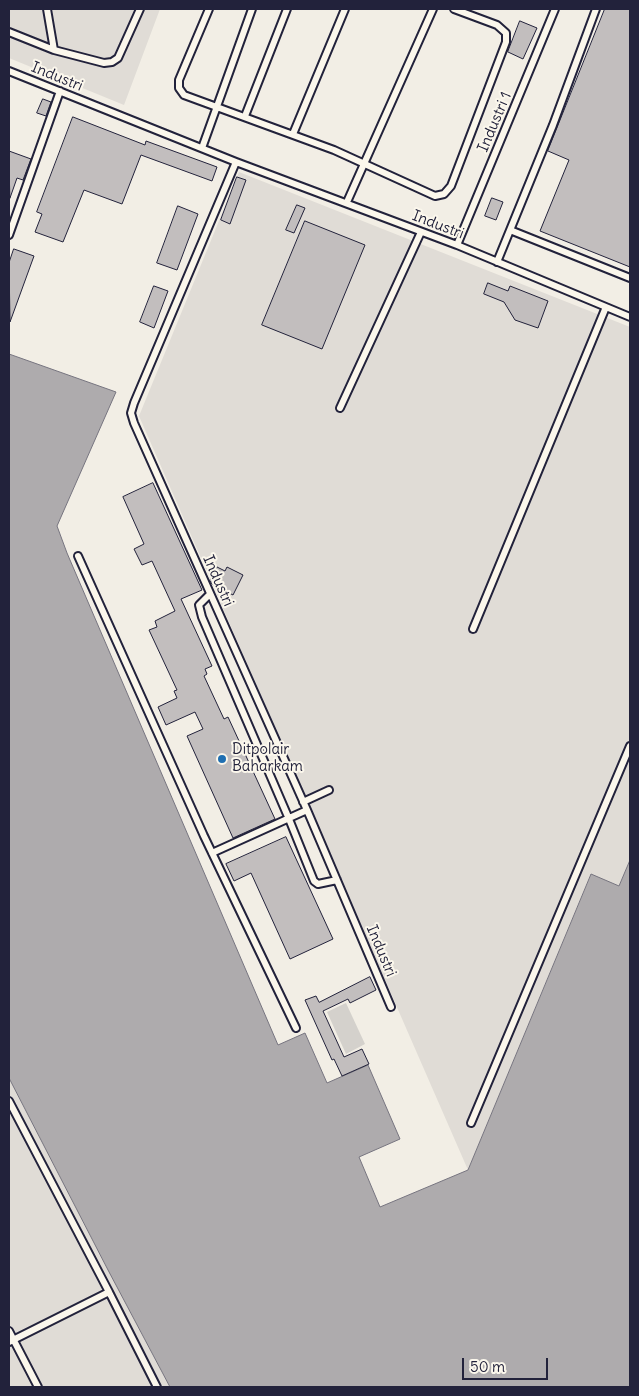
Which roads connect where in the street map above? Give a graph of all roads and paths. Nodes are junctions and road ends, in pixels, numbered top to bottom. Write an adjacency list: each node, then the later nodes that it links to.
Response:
1 (46, 9): 12 (lane)
2 (140, 9): 12 (lane)
3 (209, 9): 15 (lane)
4 (252, 9): 15 (lane)
5 (287, 9): 16 (lane)
6 (345, 9): 17 (lane)
7 (433, 9): 20 (lane)
8 (454, 9): 20 (lane)
9 (555, 9): 25 (lane, Industri 1)
10 (596, 9): 22 (lane)
11 (9, 32): 12 (lane)
12 (54, 50)
13 (9, 71): 14 (lane, Industri)
14 (60, 91): 18 (lane, Industri); 24 (lane)
15 (215, 106): 16 (lane); 18 (lane)
16 (245, 116): 17 (lane)
17 (293, 134): 20 (lane)
18 (202, 148): 19 (lane, Industri)
19 (236, 162): 21 (lane, Industri); 32 (lane, Industri)
20 (365, 164): 21 (lane)
21 (347, 202): 23 (lane, Industri)
22 (510, 230): 26 (lane); 27 (lane)
23 (420, 232): 25 (lane, Industri); 30 (lane)
24 (9, 235)
25 (457, 245): 26 (lane, Industri)
26 (497, 262): 28 (lane, Industri)
27 (630, 278)
28 (606, 307): 29 (lane, Industri); 33 (lane)
29 (630, 317)
30 (340, 408)
31 (78, 556): 39 (lane)
32 (210, 594): 36 (lane, Industri); 38 (lane)
33 (473, 628)
34 (630, 746): 44 (lane)
35 (329, 790): 36 (lane)
36 (303, 802): 37 (lane, Industri)
37 (307, 810): 38 (lane); 40 (lane, Industri)
38 (289, 818): 39 (lane); 40 (lane)
39 (212, 853): 42 (lane)
40 (337, 880): 41 (lane, Industri)
41 (392, 1007)
42 (296, 1028)
43 (9, 1101): 45 (lane)
44 (471, 1123)
45 (109, 1292): 47 (lane); 49 (lane)
46 (9, 1330): 47 (lane)
47 (11, 1341): 48 (lane)
48 (38, 1387)
49 (157, 1387)

